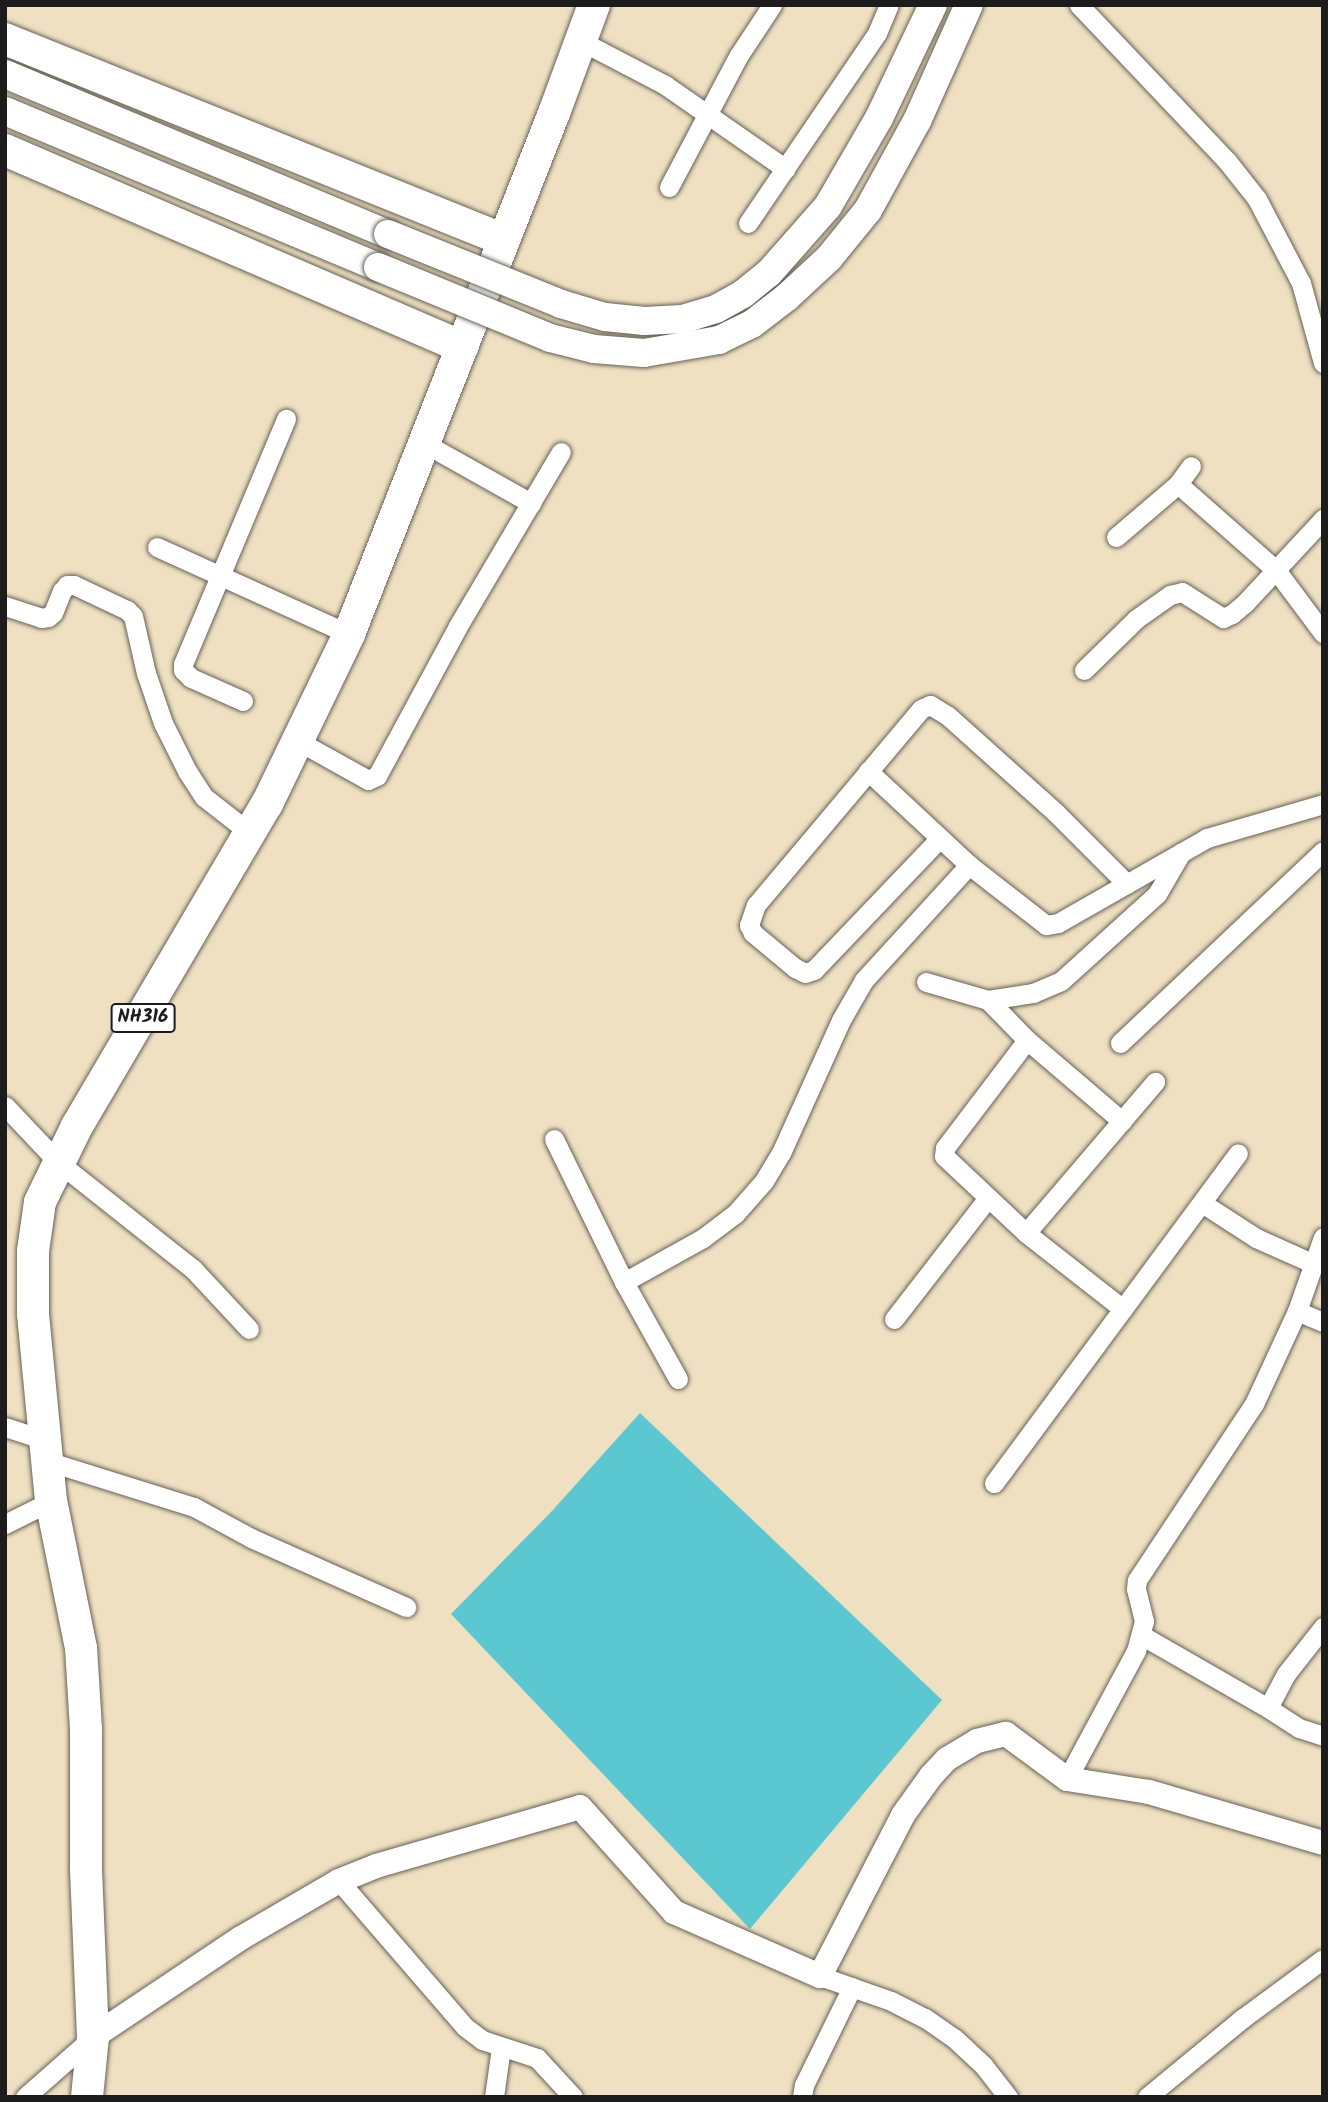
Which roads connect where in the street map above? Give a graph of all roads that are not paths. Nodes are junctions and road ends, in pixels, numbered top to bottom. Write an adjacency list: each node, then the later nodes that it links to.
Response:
1 (594, 5): 8 (highway, NH316)
2 (772, 5): 11 (street)
3 (888, 5): 13 (street)
4 (933, 5): 9 (main road, bridge)
5 (969, 5): 10 (main road, bridge)
6 (1079, 5): 18 (street)
7 (5, 39): 16 (highway)
8 (581, 41): 11 (street); 16 (highway, NH316)
9 (5, 74)
10 (5, 111)
11 (708, 113): 13 (street); 14 (street)
12 (5, 150): 17 (highway)
13 (786, 169): 15 (street)
14 (669, 187)
15 (748, 223)
16 (504, 240): 17 (highway, NH316)
17 (462, 347): 20 (highway, NH316)
18 (1323, 363)
19 (286, 419): 29 (street)
20 (424, 443): 24 (street); 32 (highway, NH316)
21 (561, 452): 24 (street)
22 (1191, 466): 23 (street)
23 (1178, 485): 26 (street); 28 (street)
24 (531, 503): 35 (street)
25 (1323, 519): 28 (street)
26 (1116, 537)
27 (158, 547): 29 (street)
28 (1276, 570): 31 (street); 33 (street)
29 (219, 573): 32 (street); 34 (street)
30 (5, 606): 38 (street)
31 (1323, 633)
32 (349, 634): 35 (highway, NH316)
33 (1084, 670)
34 (243, 701)
35 (298, 740): 38 (highway, NH316)
36 (868, 771): 39 (street); 39 (street); 43 (street)
37 (1323, 804): 41 (street)
38 (250, 833): 53 (highway, NH316)
39 (940, 838): 42 (street)
40 (1323, 851): 47 (street)
41 (1181, 853): 43 (street); 45 (street)
42 (969, 865): 43 (street); 59 (street)
43 (1127, 884)
44 (926, 982): 45 (street)
45 (988, 1000): 46 (street)
46 (1027, 1040): 50 (street); 54 (street)
47 (1120, 1043)
48 (1155, 1082): 50 (street)
49 (5, 1106): 53 (street)
50 (1122, 1121): 56 (street)
51 (554, 1139): 59 (street)
52 (1238, 1153): 55 (street)
53 (58, 1162): 64 (street); 67 (highway, NH316)
54 (988, 1198): 56 (street); 62 (street)
55 (1202, 1203): 58 (street); 60 (street)
56 (1026, 1233): 60 (street)
57 (1323, 1237): 58 (street)
58 (1312, 1263): 61 (street)
59 (624, 1282): 65 (street)
60 (1123, 1309): 68 (street)
61 (1297, 1311): 63 (street); 73 (street)
62 (894, 1319)
63 (1323, 1322)
64 (249, 1329)
65 (678, 1379)
66 (5, 1427): 67 (street)
67 (46, 1450): 69 (highway, NH316); 71 (street)
68 (994, 1483)
69 (51, 1501): 70 (street); 82 (highway, NH316)
70 (5, 1524)
71 (406, 1607)
72 (1323, 1627): 74 (street)
73 (1142, 1635): 74 (street); 76 (street)
74 (1268, 1708): 75 (street)
75 (1323, 1736)
76 (1067, 1779): 77 (street); 80 (street)
77 (1323, 1843)
78 (339, 1881): 80 (street); 82 (street); 83 (street)
79 (1323, 1959): 90 (street)
80 (820, 1976): 81 (street)
81 (852, 1987): 88 (street); 89 (street)
82 (93, 2037): 84 (street); 85 (highway, NH316)
83 (501, 2047): 86 (street); 87 (street)
84 (25, 2097)
85 (87, 2097)
86 (494, 2097)
87 (573, 2097)
88 (802, 2097)
89 (1008, 2097)
90 (1147, 2097)

